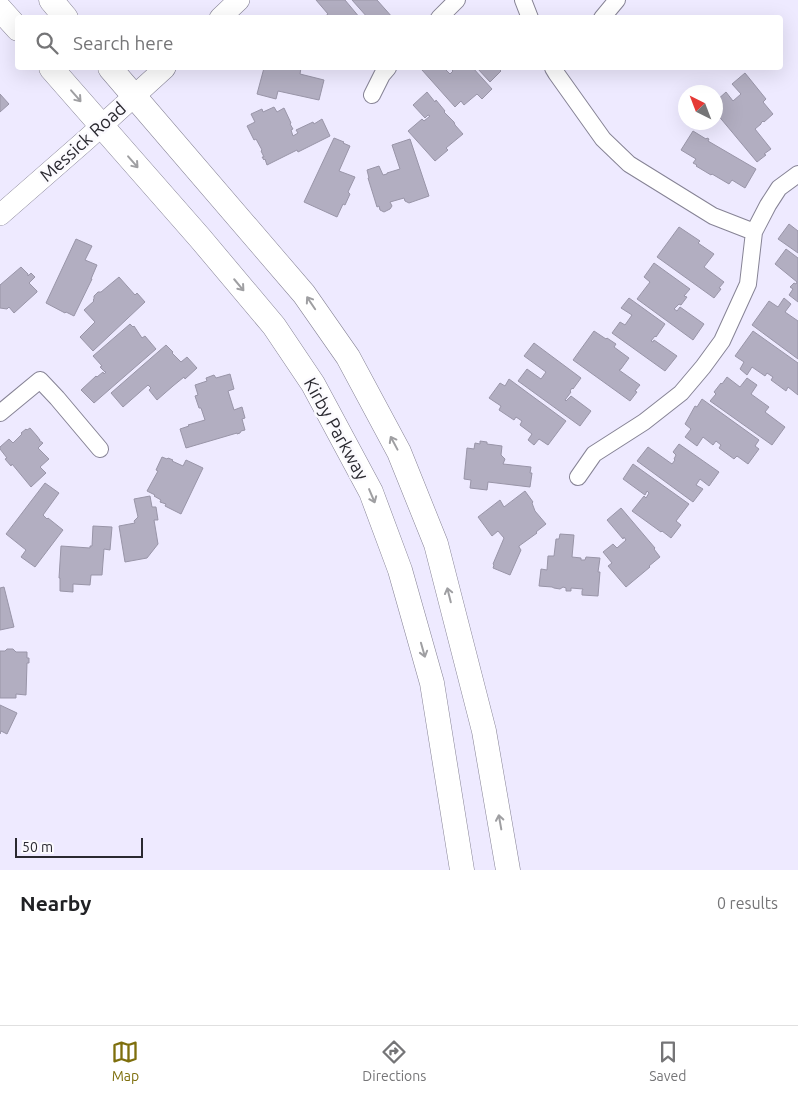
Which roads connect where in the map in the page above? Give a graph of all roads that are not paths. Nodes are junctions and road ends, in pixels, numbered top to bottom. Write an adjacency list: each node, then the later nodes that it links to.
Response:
1 (51, 0): 7 (main road)
2 (239, 0): 8 (street)
3 (457, 0): 9 (street)
4 (523, 0): 10 (street)
5 (616, 0): 11 (street)
6 (0, 9): 12 (main road)
7 (64, 15)
8 (223, 15)
9 (442, 15)
10 (529, 15)
11 (604, 15)
12 (15, 26)
13 (53, 70): 20 (main road, Kirby Parkway, one-way to 20)
14 (112, 70): 19 (main road)
15 (163, 70): 19 (street, Messick Road)
16 (386, 70): 18 (street)
17 (557, 70): 23 (street)
18 (372, 95)
19 (135, 96): 20 (street, Messick Road); 28 (main road, one-way to 19)
20 (101, 125): 22 (street, Messick Road); 27 (main road, Kirby Parkway, one-way to 27)
21 (798, 174): 23 (street)
22 (0, 215)
23 (754, 232): 26 (street)
24 (0, 413): 25 (street)
25 (100, 449)
26 (578, 477)
27 (462, 870)
28 (508, 870)

